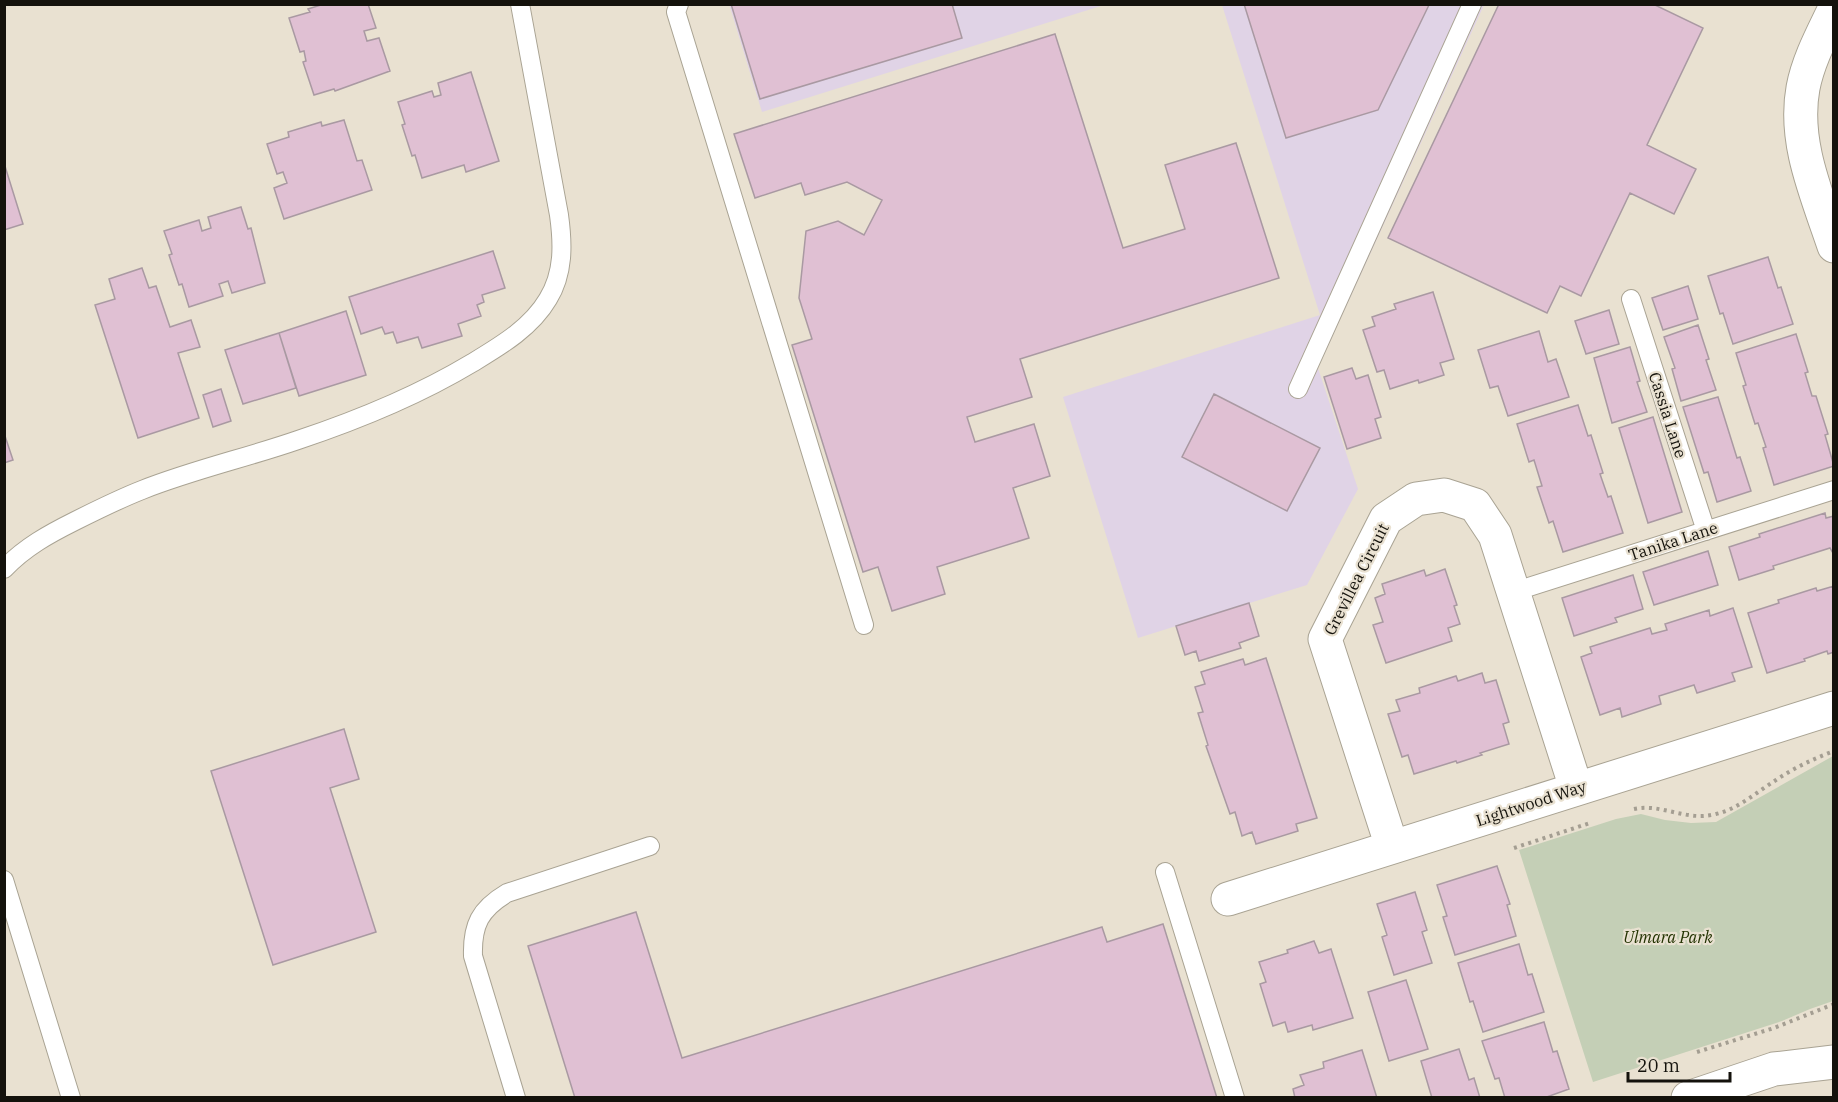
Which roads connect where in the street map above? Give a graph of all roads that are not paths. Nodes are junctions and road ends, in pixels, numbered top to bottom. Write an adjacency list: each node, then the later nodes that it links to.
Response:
1 (520, 4): 10 (lane)
2 (679, 4): 12 (lane)
3 (1472, 4): 7 (lane)
4 (1833, 10): 5 (street)
5 (1830, 226)
6 (1631, 299): 9 (lane, Cassia Lane)
7 (1298, 389)
8 (1833, 490): 9 (lane, Tanika Lane)
9 (1706, 531): 11 (lane, Tanika Lane)
10 (4, 569)
11 (1513, 592): 14 (street, Grevillea Circuit); 16 (street, Grevillea Circuit)
12 (864, 625)
13 (1833, 708): 14 (street, Lightwood Way)
14 (1576, 789): 16 (street, Lightwood Way)
15 (650, 846): 22 (lane)
16 (1392, 847): 19 (street, Lightwood Way)
17 (1165, 872): 23 (lane)
18 (4, 880): 21 (lane)
19 (1228, 899)
20 (1833, 1062): 24 (street)
21 (71, 1098)
22 (516, 1098)
23 (1235, 1098)
24 (1688, 1098)

